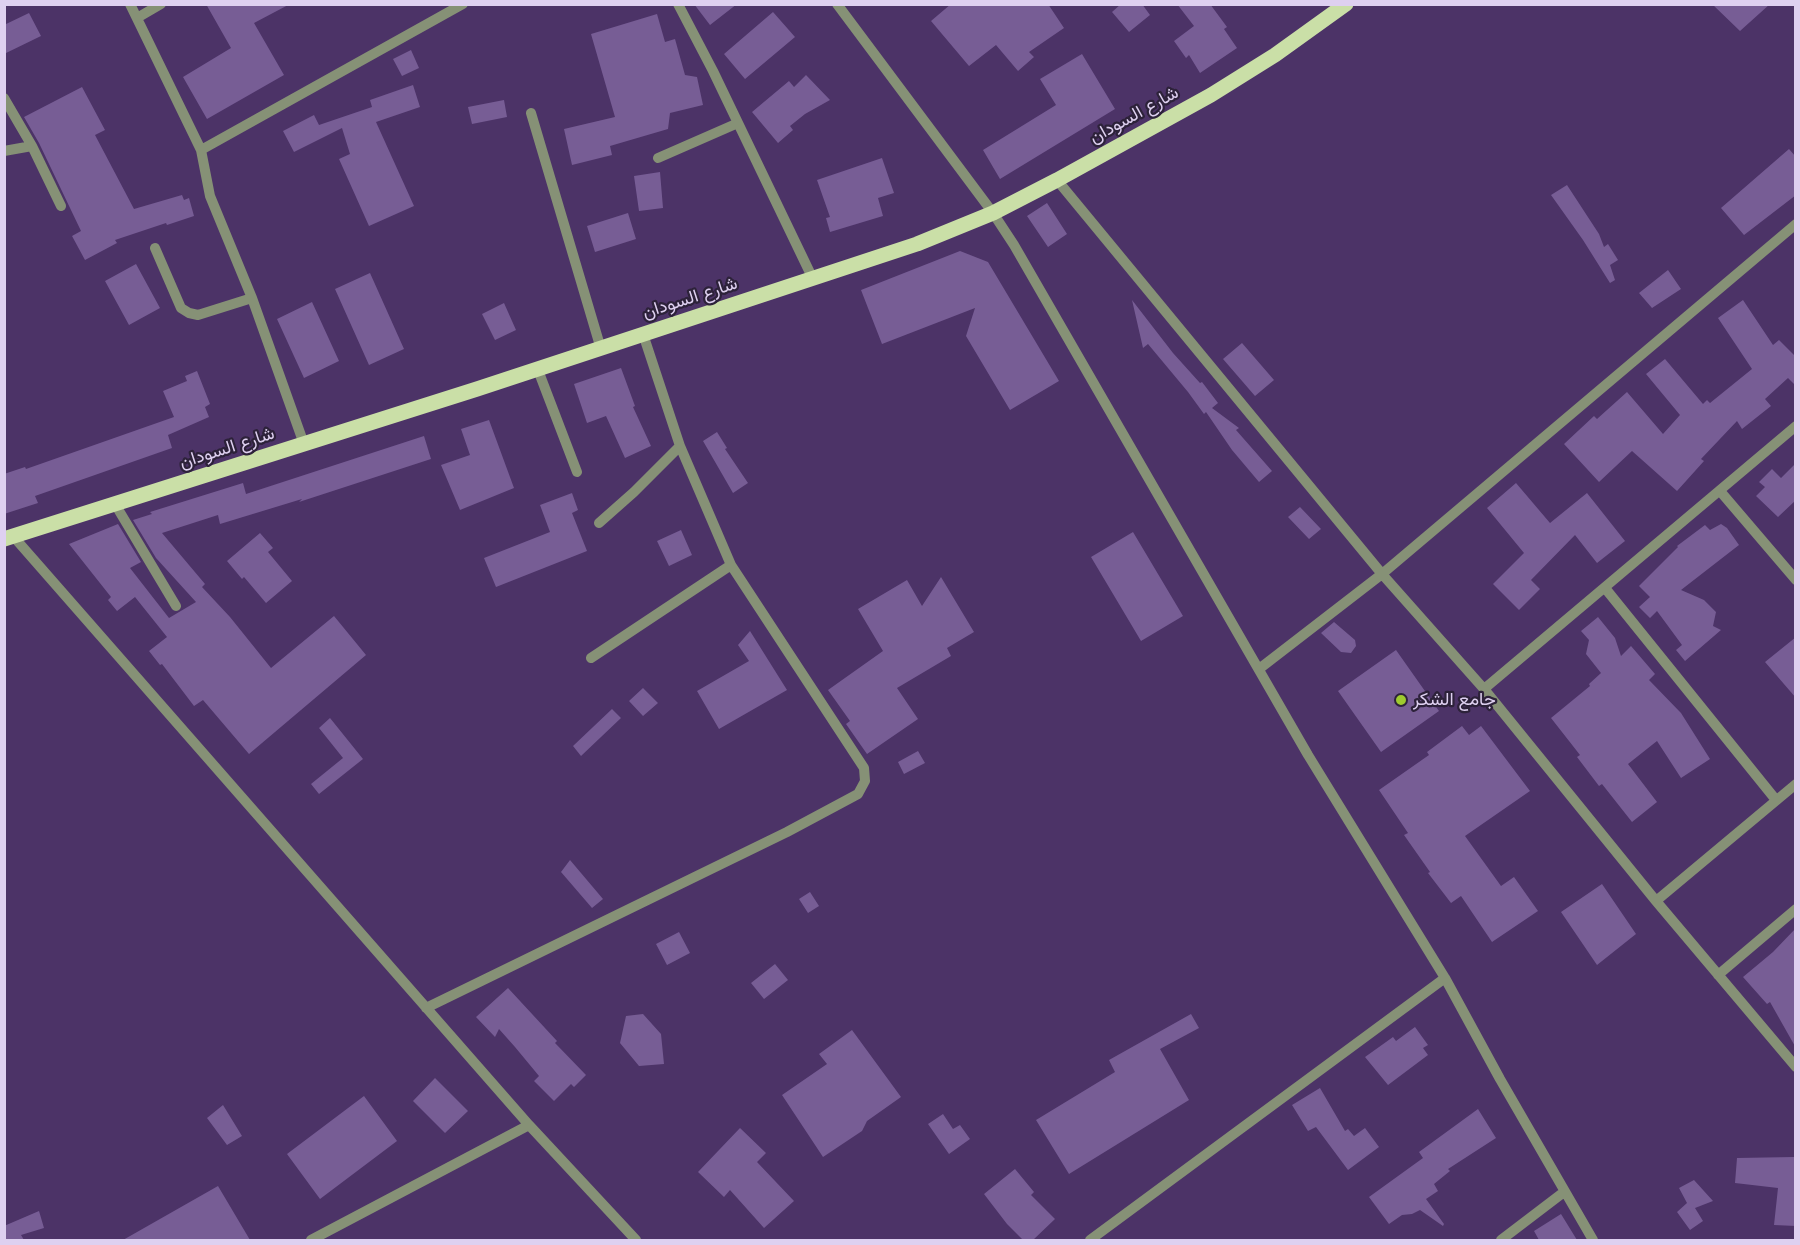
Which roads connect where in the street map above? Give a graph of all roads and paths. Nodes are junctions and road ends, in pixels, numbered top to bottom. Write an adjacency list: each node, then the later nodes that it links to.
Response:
1 (130, 4): 7 (street)
2 (161, 4): 7 (street)
3 (463, 4): 12 (street)
4 (678, 4): 10 (street)
5 (837, 4): 17 (street)
6 (1346, 4): 15 (main road, شارع السودان)
7 (137, 18): 12 (street)
8 (4, 98): 11 (street)
9 (531, 113): 23 (street)
10 (738, 123): 14 (street); 20 (street)
11 (32, 146): 13 (street); 16 (street)
12 (201, 150): 21 (street)
13 (4, 151)
14 (658, 158)
15 (1057, 180): 17 (main road, شارع السودان); 34 (street)
16 (61, 206)
17 (993, 213): 20 (main road, شارع السودان); 39 (street)
18 (1796, 224): 34 (street)
19 (155, 248): 21 (street)
20 (813, 279): 22 (main road, شارع السودان)
21 (252, 298): 26 (street)
22 (642, 334): 23 (main road, شارع السودان); 27 (street)
23 (601, 349): 24 (main road, شارع السودان)
24 (538, 370): 26 (main road, شارع السودان); 28 (street)
25 (1796, 426): 29 (street)
26 (304, 444): 30 (main road, شارع السودان)
27 (680, 446): 31 (street); 33 (street)
28 (577, 472)
29 (1720, 491): 35 (street); 36 (street)
30 (115, 504): 32 (main road, شارع السودان); 37 (street)
31 (599, 523)
32 (9, 537): 47 (street)
33 (731, 565): 38 (street); 47 (street)
34 (1382, 574): 39 (street); 40 (street)
35 (1796, 580)
36 (1605, 588): 40 (street); 42 (street)
37 (176, 606)
38 (591, 658)
39 (1259, 669): 46 (street)
40 (1484, 689): 43 (street)
41 (1796, 784): 42 (street)
42 (1776, 800): 43 (street)
43 (1656, 901): 45 (street)
44 (1796, 909): 45 (street)
45 (1718, 975): 48 (street)
46 (1445, 978): 50 (street); 53 (street)
47 (426, 1008): 49 (street)
48 (1796, 1067)
49 (529, 1125): 51 (street); 52 (street)
50 (1564, 1192): 54 (street); 55 (street)
51 (311, 1240)
52 (636, 1240)
53 (1090, 1240)
54 (1501, 1240)
55 (1593, 1240)

